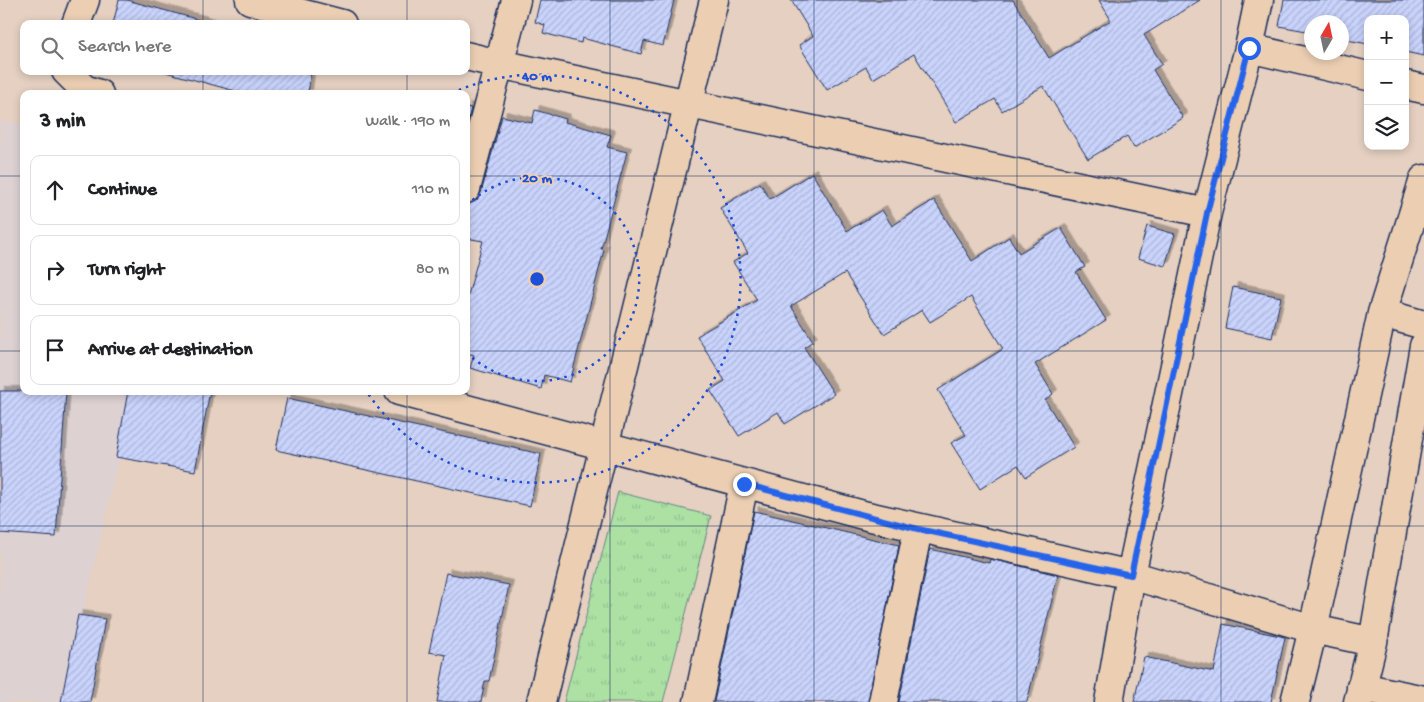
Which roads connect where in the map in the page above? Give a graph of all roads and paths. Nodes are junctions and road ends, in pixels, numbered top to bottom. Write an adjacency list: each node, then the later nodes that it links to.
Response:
1 (85, 0): 6 (street)
2 (250, 0): 7 (street)
3 (516, 0): 10 (street)
4 (714, 0): 16 (street)
5 (1259, 0): 8 (street)
6 (78, 20)
7 (327, 20)
8 (1249, 48): 12 (street); 19 (street)
9 (470, 57): 10 (street)
10 (499, 64): 16 (street); 17 (street)
11 (70, 75): 15 (street)
12 (1364, 75)
13 (1409, 86): 14 (street)
14 (1424, 89)
15 (87, 90)
16 (687, 104): 19 (street); 24 (street)
17 (470, 172)
18 (1424, 179): 20 (street)
19 (1207, 213): 27 (street)
20 (1382, 313): 21 (street); 28 (street)
21 (1424, 325)
22 (1424, 346): 29 (street)
23 (419, 395): 24 (street)
24 (603, 447): 25 (street); 32 (street)
25 (744, 484): 26 (street); 33 (street)
26 (918, 529): 27 (street); 34 (street)
27 (1131, 575): 28 (street); 35 (street)
28 (1313, 628): 29 (street); 36 (street)
29 (1373, 642): 30 (street)
30 (1359, 694): 31 (street)
31 (1424, 700)
32 (541, 702)
33 (698, 702)
34 (883, 702)
35 (1109, 702)
36 (1295, 702)

